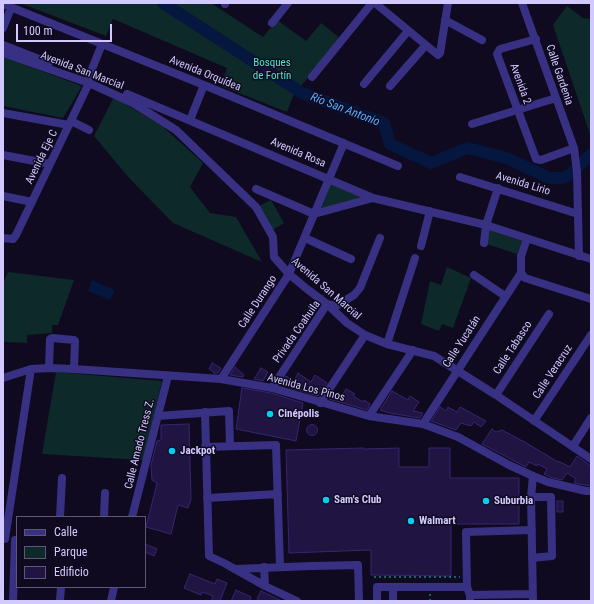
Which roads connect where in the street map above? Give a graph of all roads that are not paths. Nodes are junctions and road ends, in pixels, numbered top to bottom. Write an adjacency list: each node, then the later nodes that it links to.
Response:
1 (288, 3): 8 (street)
2 (372, 3): 17 (street)
3 (375, 3): 10 (street)
4 (448, 3): 7 (street)
5 (522, 3): 11 (street, Calle Gardenia)
6 (7, 6): 9 (street); 13 (street, Avenida Orquídea)
7 (445, 20): 12 (street); 15 (street)
8 (272, 23)
9 (3, 28)
10 (408, 31): 15 (street); 19 (street)
11 (536, 39): 22 (street, Calle Gardenia); 23 (street, Avenida 2)
12 (482, 40)
13 (102, 44): 18 (street, Avenida Eje C); 20 (street, Avenida Orquídea)
14 (3, 46): 18 (street, Avenida Rosa)
15 (425, 46): 21 (street)
16 (3, 53): 18 (street, Avenida San Marcial)
17 (312, 77)
18 (88, 81): 25 (street, Avenida Rosa); 26 (street, Avenida Eje C); 56 (street, Avenida San Marcial)
19 (364, 84)
20 (204, 85): 25 (street); 29 (street, Avenida Orquídea)
21 (390, 86)
22 (556, 98): 23 (street); 30 (street, Calle Gardenia)
23 (518, 110): 27 (street); 30 (street, Avenida 2)
24 (3, 113): 26 (street)
25 (190, 120): 35 (street, Avenida Rosa)
26 (70, 123): 28 (street); 32 (street, Avenida Eje C)
27 (472, 124)
28 (89, 130)
29 (344, 143): 33 (street, Avenida Orquídea); 35 (street, Calle Durango)
30 (574, 151): 43 (street, Calle Gardenia)
31 (3, 155): 32 (street)
32 (50, 164): 40 (street, Avenida Eje C)
33 (398, 166)
34 (460, 177): 36 (street, Avenida Lirio)
35 (328, 178): 39 (street, Avenida Rosa); 42 (street, Calle Durango)
36 (498, 188): 43 (street, Avenida Lirio); 44 (street)
37 (256, 189): 42 (street)
38 (3, 196): 40 (street)
39 (372, 198): 41 (street, Avenida Rosa); 42 (street)
40 (32, 202): 45 (street, Avenida Eje C)
41 (430, 212): 44 (street, Avenida Rosa); 50 (street)
42 (314, 214): 46 (street, Calle Durango)
43 (578, 214): 51 (street)
44 (486, 225): 48 (street, Avenida Rosa); 49 (street)
45 (3, 238)
46 (305, 238): 54 (street); 56 (street, Calle Durango)
47 (380, 238): 60 (street, Privada Coahuila)
48 (527, 239): 51 (street, Avenida Rosa); 55 (street)
49 (484, 243)
50 (421, 246)
51 (579, 256): 53 (street, Avenida Rosa)
52 (415, 258): 64 (street)
53 (591, 259)
54 (351, 260)
55 (521, 273): 58 (street, Calle Yucatán); 59 (street)
56 (289, 274): 60 (street, Avenida San Marcial); 72 (street, Calle Durango)
57 (474, 275): 58 (street)
58 (505, 296): 69 (street, Calle Yucatán)
59 (591, 299)
60 (327, 304): 62 (street, Avenida San Marcial); 73 (street, Privada Coahuila)
61 (549, 314): 74 (street, Calle Tabasco)
62 (365, 335): 64 (street, Avenida San Marcial); 75 (street)
63 (591, 335): 80 (street, Calle Veracruz)
64 (387, 344): 65 (street, Avenida San Marcial)
65 (413, 350): 69 (street, Avenida San Marcial); 78 (street)
66 (49, 368): 67 (street, Avenida Los Pinos); 68 (street, Avenida Los Pinos); 68 (street)
67 (31, 369): 71 (street, Avenida Los Pinos); 97 (street)
68 (74, 369): 70 (street, Avenida Los Pinos)
69 (457, 370): 74 (street, Avenida San Marcial); 81 (street, Calle Yucatán)
70 (168, 376): 72 (street, Avenida Los Pinos); 77 (street, Calle Amado Tress Z.)
71 (3, 378)
72 (221, 380): 73 (street, Avenida Los Pinos)
73 (272, 388): 75 (street, Avenida Los Pinos)
74 (496, 395): 80 (street, Avenida San Marcial)
75 (320, 402): 78 (street, Avenida Los Pinos)
76 (204, 412): 77 (street); 82 (street); 84 (street)
77 (158, 416): 95 (street, Calle Amado Tress Z.)
78 (370, 416): 81 (street, Avenida Los Pinos)
79 (591, 418): 83 (street)
80 (534, 421): 83 (street, Avenida San Marcial)
81 (423, 424): 86 (street, Avenida Los Pinos)
82 (230, 446): 84 (street); 90 (street)
83 (573, 446): 85 (street, Avenida San Marcial)
84 (205, 447): 92 (street)
85 (591, 459)
86 (533, 476): 88 (street, Avenida Los Pinos); 91 (street)
87 (62, 478): 93 (street)
88 (591, 491)
89 (105, 493): 94 (street)
90 (278, 494): 92 (street); 101 (street)
91 (531, 497): 96 (street); 99 (street)
92 (207, 498): 102 (street)
93 (60, 516)
94 (104, 516)
95 (132, 516)
96 (532, 530): 99 (street); 107 (street)
97 (4, 539): 98 (street)
98 (16, 540): 111 (street)
99 (532, 558): 108 (street)
100 (264, 567): 101 (street); 102 (street); 103 (street)
101 (280, 567): 114 (street)
102 (234, 569): 103 (street)
103 (265, 586): 113 (street)
104 (393, 587): 107 (street); 110 (street); 115 (street)
105 (61, 588): 109 (street)
106 (114, 588): 112 (street)
107 (469, 595): 108 (street)
108 (532, 597)
109 (60, 600)
110 (376, 600)
111 (13, 601)
112 (112, 601)
113 (297, 601)
114 (359, 601)
115 (393, 601)

